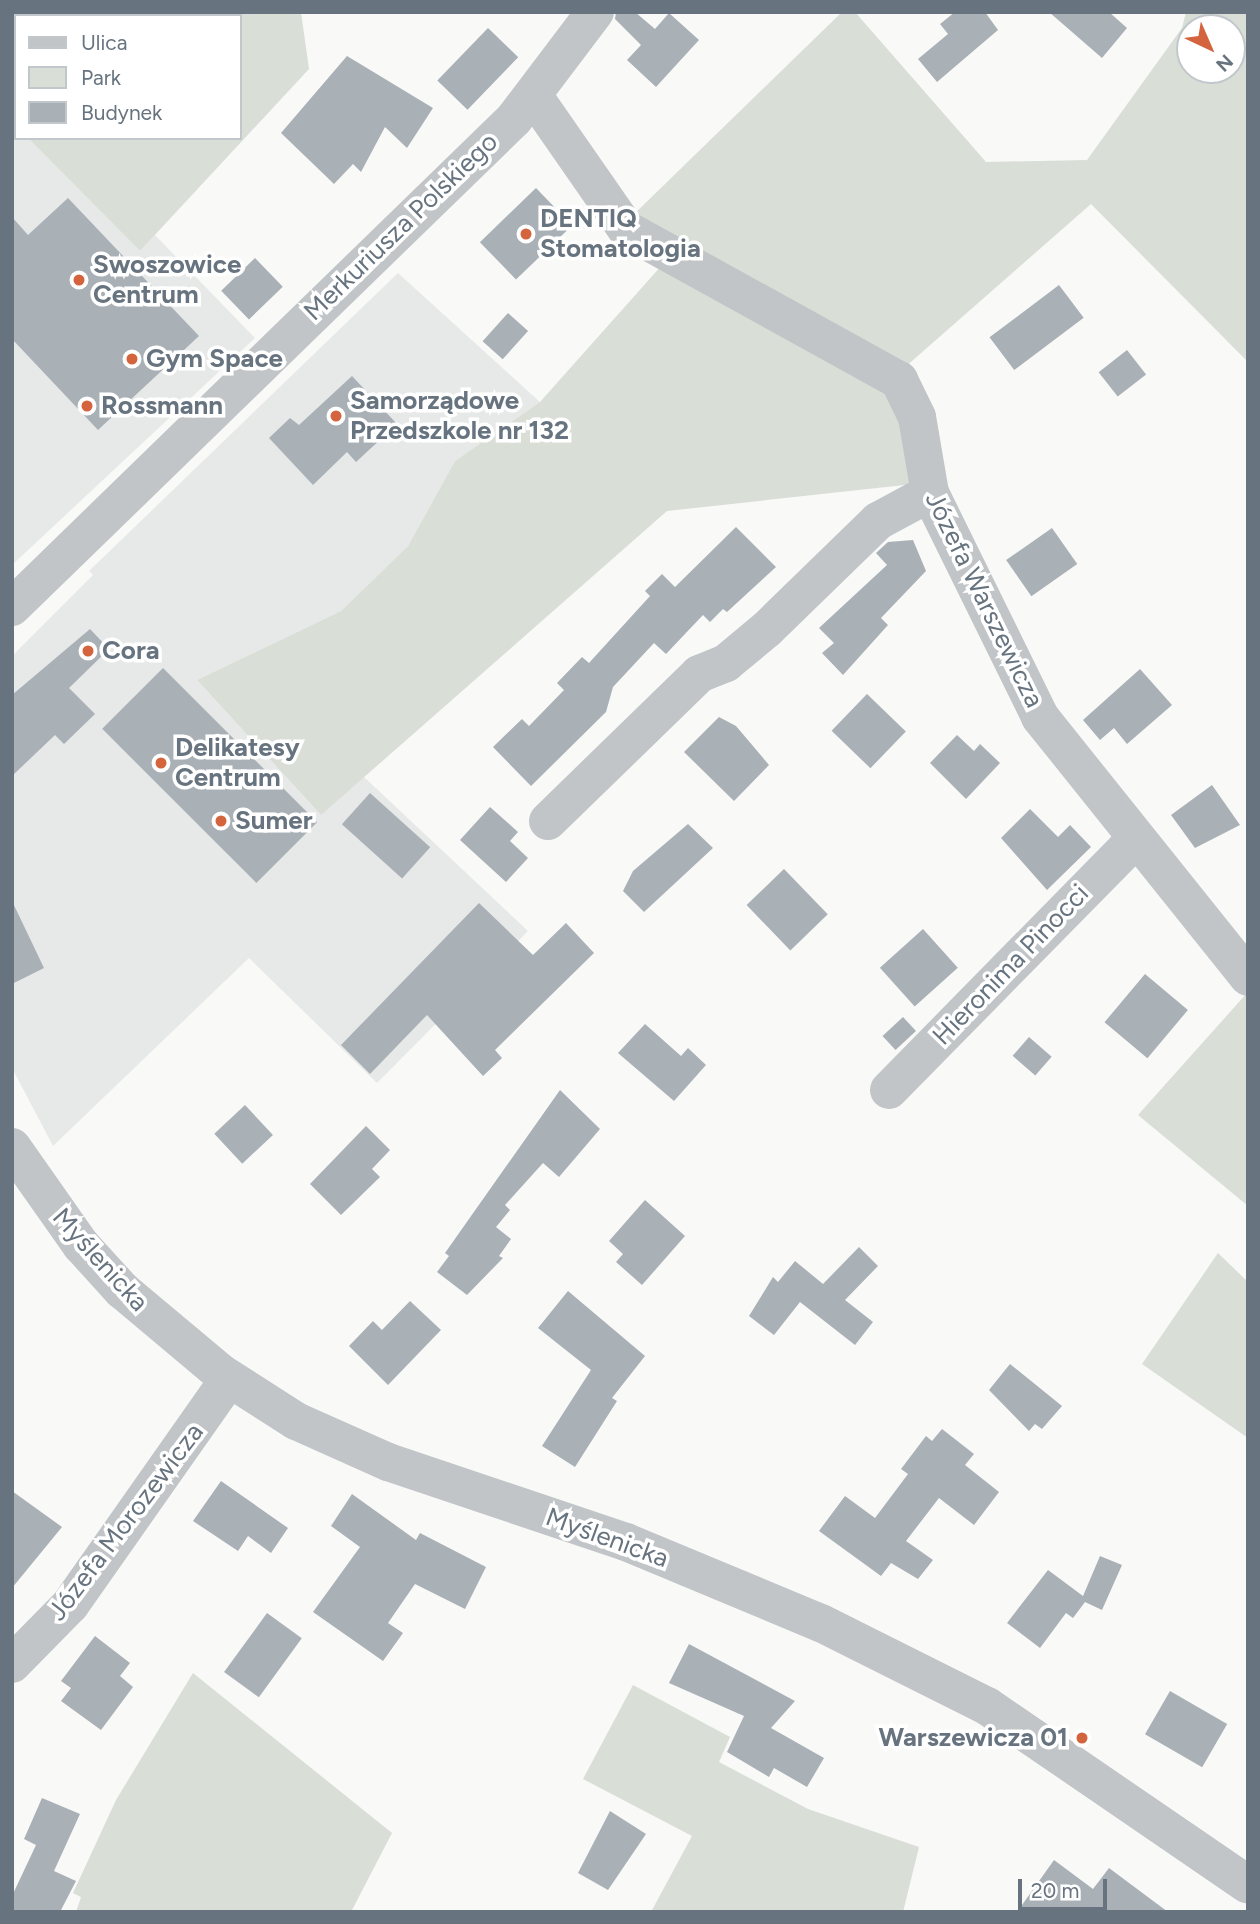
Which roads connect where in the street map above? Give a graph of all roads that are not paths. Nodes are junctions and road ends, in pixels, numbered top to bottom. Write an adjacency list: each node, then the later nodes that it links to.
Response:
1 (582, 16): 2 (street, Merkuriusza Polskiego)
2 (533, 95): 3 (street, Józefa Warszewicza); 4 (street, Merkuriusza Polskiego)
3 (930, 493): 5 (street); 6 (street, Józefa Warszewicza)
4 (12, 607)
5 (548, 821)
6 (1134, 841): 7 (street, Józefa Warszewicza); 8 (street, Hieronima Pinocci)
7 (1248, 976)
8 (890, 1090)
9 (12, 1147): 10 (street, Myślenicka)
10 (229, 1379): 11 (street, Józefa Morozewicza); 12 (street, Myślenicka)
11 (13, 1659)
12 (1248, 1885)

